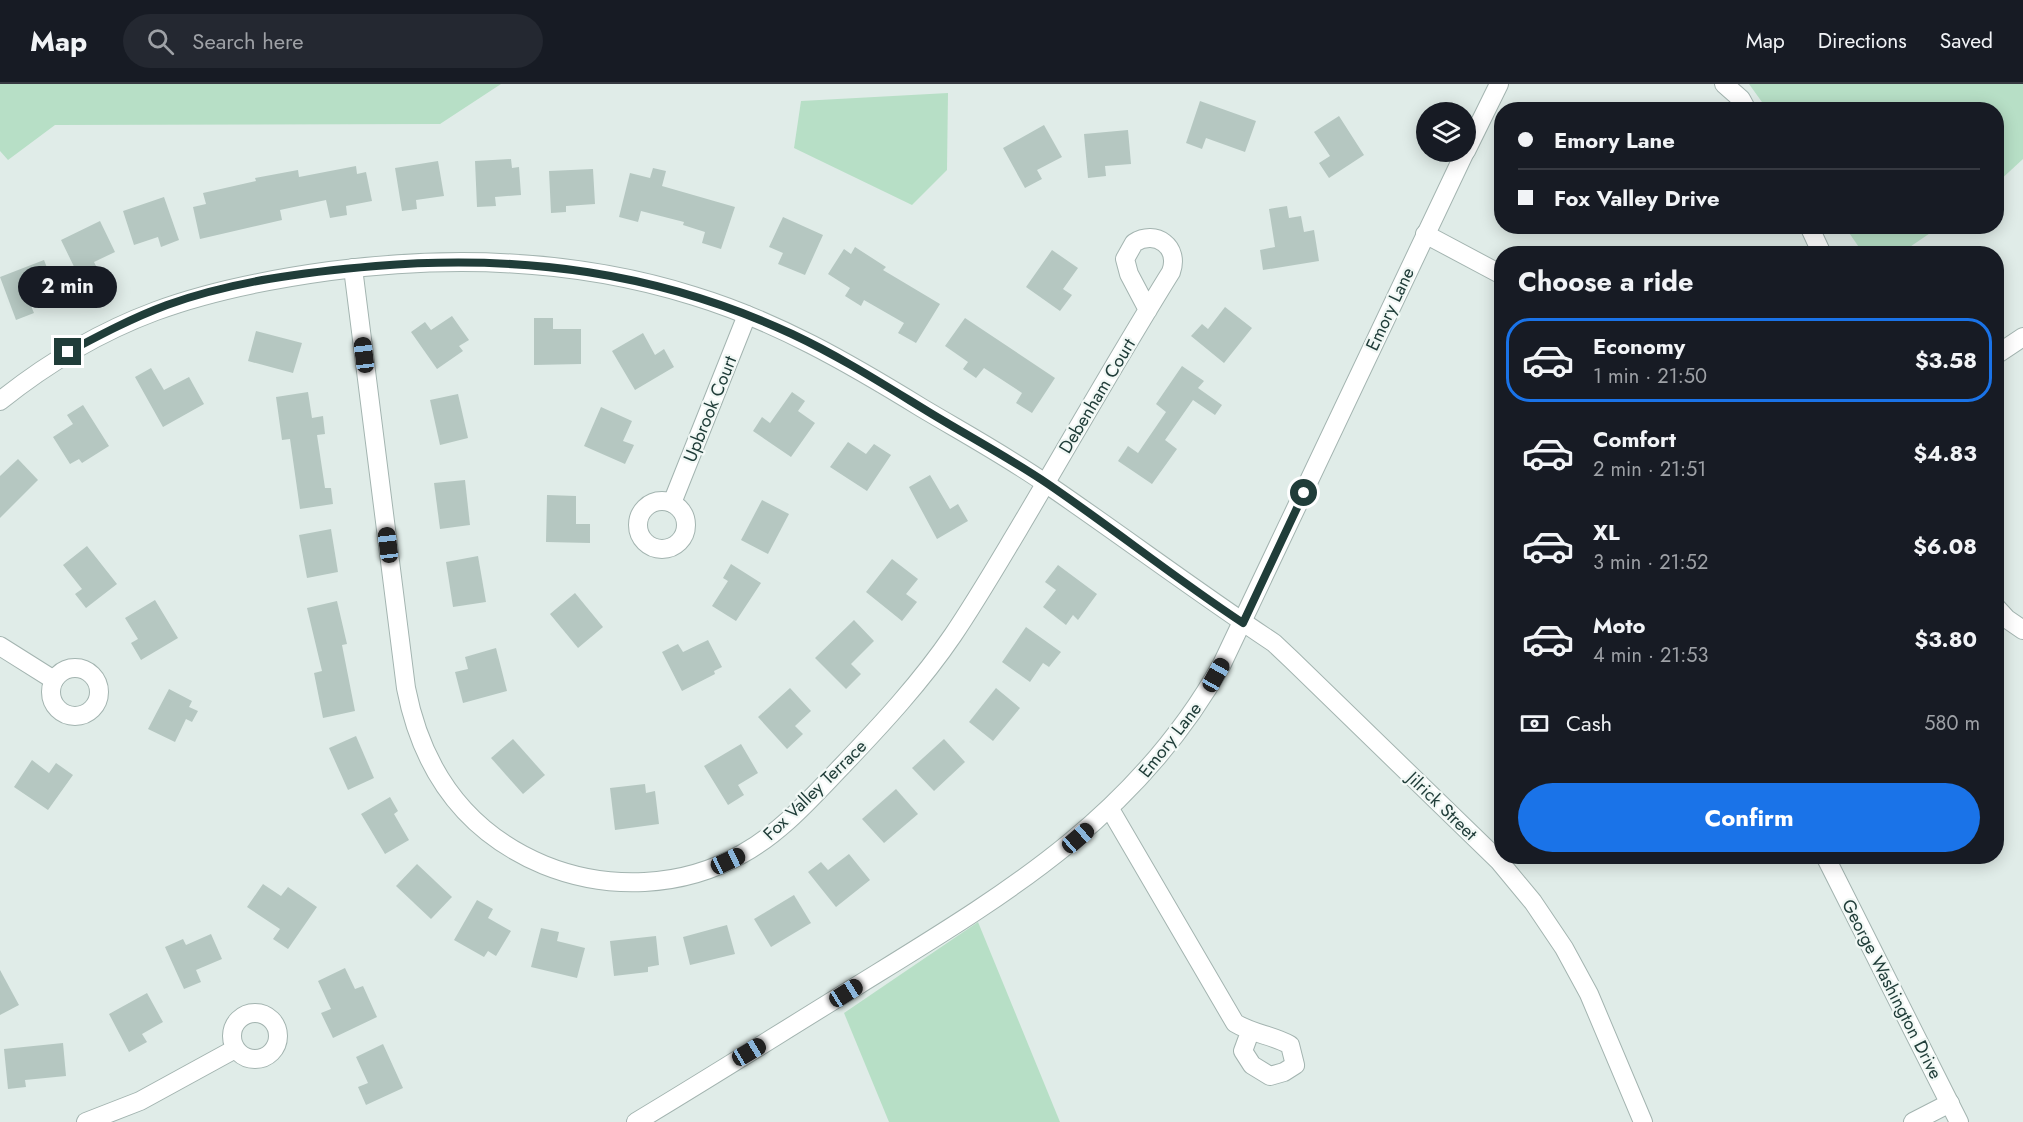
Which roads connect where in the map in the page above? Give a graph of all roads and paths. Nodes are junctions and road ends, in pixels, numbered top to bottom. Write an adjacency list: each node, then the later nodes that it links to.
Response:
1 (1498, 84): 4 (street, Emory Lane)
2 (1724, 84): 3 (street)
3 (1743, 102)
4 (1476, 130)
5 (1461, 162): 6 (street, Emory Lane)
6 (1425, 234): 8 (street); 17 (street, Emory Lane)
7 (353, 268): 10 (street, Jilrick Street); 13 (street, Jilrick Street); 14 (street, Fox Valley Terrace)
8 (1494, 271)
9 (1148, 310): 14 (street, Debenham Court)
10 (747, 315): 14 (street, Jilrick Street); 15 (street, Upbrook Court)
11 (2023, 337): 12 (street)
12 (2004, 350)
13 (1, 398)
14 (1046, 483): 17 (street, Jilrick Street)
15 (672, 503)
16 (2004, 616): 18 (street)
17 (1243, 623): 21 (street, Emory Lane); 22 (street, Jilrick Street)
18 (2023, 630)
19 (0, 646): 20 (street)
20 (54, 680)
21 (1110, 809): 25 (street); 29 (street, Emory Lane)
22 (1494, 856)
23 (1502, 864): 30 (street, Jilrick Street)
24 (1829, 864): 27 (street, George Washington Drive)
25 (1250, 1032)
26 (234, 1049): 28 (street)
27 (1950, 1103): 31 (street); 32 (street, George Washington Drive)
28 (86, 1122)
29 (636, 1122)
30 (1643, 1122)
31 (1913, 1122)
32 (1959, 1122)

